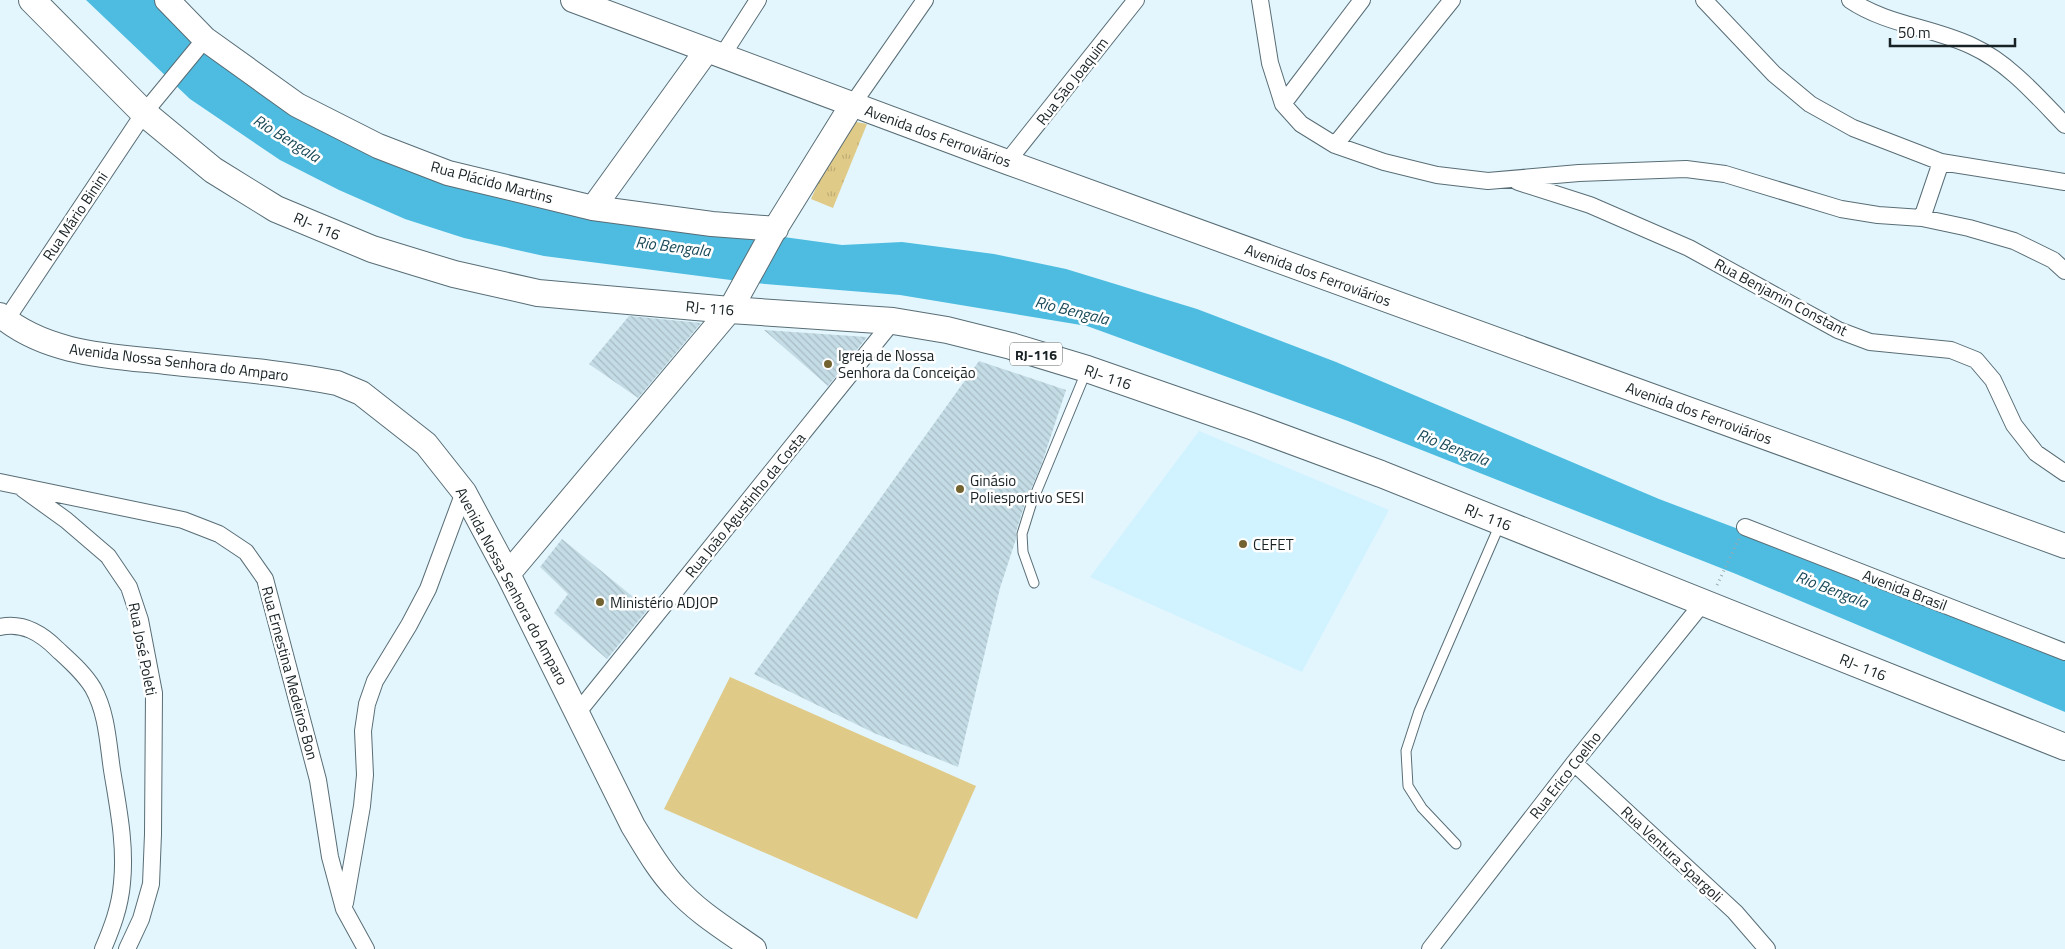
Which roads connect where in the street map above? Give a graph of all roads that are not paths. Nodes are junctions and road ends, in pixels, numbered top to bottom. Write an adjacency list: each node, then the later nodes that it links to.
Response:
1 (32, 0): 16 (main road, RJ- 116 / RJ-116)
2 (167, 0): 12 (main road, Rua Plácido Martins)
3 (573, 0): 13 (main road, Avenida dos Ferroviários)
4 (758, 0): 13 (street)
5 (925, 0): 15 (street)
6 (1136, 0): 19 (street, Rua São Joaquim)
7 (1260, 0): 14 (street, Rua Benjamin Constant)
8 (1362, 0): 14 (street)
9 (1452, 0): 18 (street)
10 (1704, 0): 20 (street)
11 (1850, 0): 17 (street)
12 (203, 41): 16 (street, Rua Mário Binini); 23 (main road, Rua Plácido Martins)
13 (714, 53): 15 (main road, Avenida dos Ferroviários); 23 (main road)
14 (1283, 104): 18 (street, Rua Benjamin Constant)
15 (852, 105): 19 (main road, Avenida dos Ferroviários); 25 (main road)
16 (149, 106): 27 (main road, RJ- 116 / RJ-116); 28 (street, Rua Mário Binini)
17 (2065, 125)
18 (1335, 145): 21 (street, Rua Benjamin Constant)
19 (1007, 162): 37 (main road, Avenida dos Ferroviários)
20 (1942, 162): 22 (street); 24 (street)
21 (1512, 180): 24 (street, Rua Benjamin Constant); 31 (street, Rua Benjamin Constant)
22 (2065, 182)
23 (593, 208): 25 (main road, Rua Plácido Martins)
24 (1922, 218): 26 (street, Rua Benjamin Constant)
25 (774, 232): 27 (main road)
26 (2065, 271)
27 (734, 303): 29 (main road, RJ- 116 / RJ-116); 38 (main road)
28 (3, 317): 34 (main road, Avenida Nossa Senhora do Amparo)
29 (893, 321): 30 (main road, RJ- 116 / RJ-116); 43 (street, Rua João Agustinho da Costa)
30 (1087, 369): 35 (main road, RJ- 116 / RJ-116); 39 (lane)
31 (2065, 473)
32 (0, 482): 33 (street, Rua Ernestina Medeiros Bon)
33 (17, 485): 47 (street, Rua Ernestina Medeiros Bon); 49 (street, Rua José Poleti)
34 (464, 492): 38 (main road, Avenida Nossa Senhora do Amparo); 47 (street)
35 (1502, 522): 40 (main road, RJ- 116 / RJ-116); 46 (lane)
36 (1744, 529): 42 (street, Avenida Brasil)
37 (2065, 546)
38 (508, 574): 43 (main road, Avenida Nossa Senhora do Amparo)
39 (1034, 583)
40 (1710, 594): 44 (main road, RJ- 116 / RJ-116); 45 (street, Rua Erico Coelho)
41 (0, 627): 48 (street)
42 (2065, 652)
43 (578, 712): 51 (main road, Avenida Nossa Senhora do Amparo)
44 (2065, 747)
45 (1574, 763): 52 (street, Rua Erico Coelho); 53 (street, Rua Ventura Spargoli)
46 (1456, 844)
47 (344, 909): 50 (street, Rua Ernestina Medeiros Bon)
48 (104, 949)
49 (127, 949)
50 (366, 949)
51 (754, 949)
52 (1430, 949)
53 (1767, 949)

